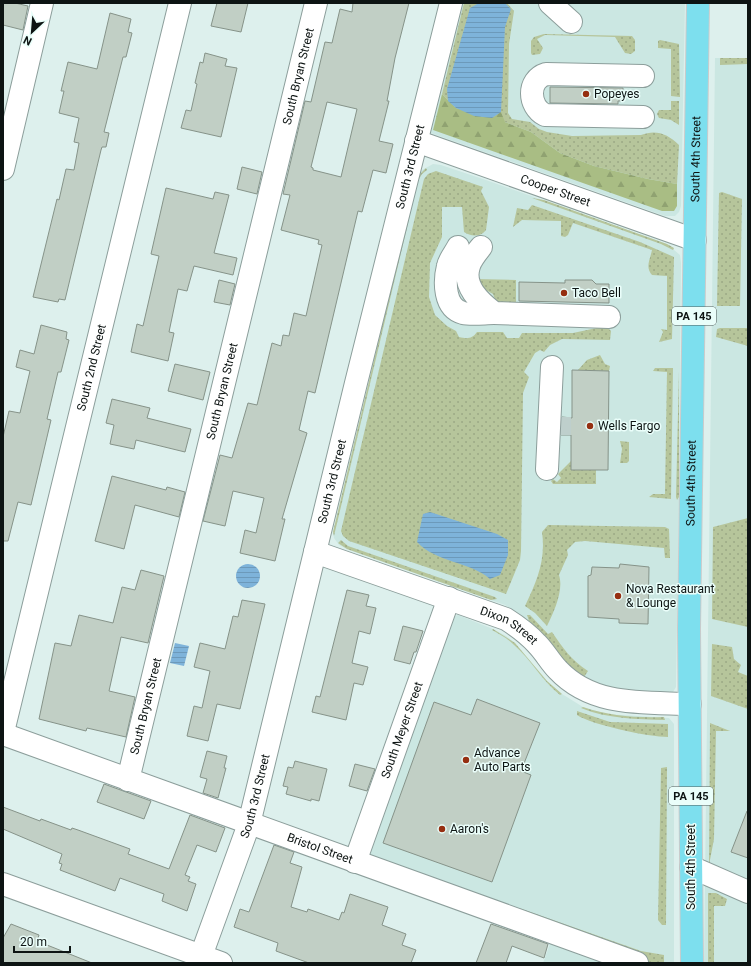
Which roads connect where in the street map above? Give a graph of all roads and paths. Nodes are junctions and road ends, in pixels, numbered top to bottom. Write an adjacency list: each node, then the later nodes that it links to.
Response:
1 (42, 3): 11 (street)
2 (180, 3): 21 (street, South 2nd Street)
3 (316, 3): 22 (street, South Bryan Street)
4 (451, 3): 10 (street, South 3rd Street)
5 (536, 3): 7 (street)
6 (698, 3): 12 (main road, South 4th Street / PA 145)
7 (559, 16)
8 (643, 76): 9 (street)
9 (643, 117)
10 (416, 141): 12 (street, Cooper Street); 18 (street, South 3rd Street)
11 (3, 169)
12 (695, 240): 20 (main road, South 4th Street / PA 145)
13 (480, 246): 15 (street)
14 (458, 247): 15 (street)
15 (494, 314): 16 (street)
16 (609, 317)
17 (541, 475): 17 (street)
18 (314, 552): 19 (street, Dixon Street); 23 (street, South 3rd Street)
19 (449, 598): 20 (street, Dixon Street); 24 (street, South Meyer Street)
20 (690, 704): 25 (main road, South 4th Street / PA 145)
21 (3, 733): 22 (street, Bristol Street)
22 (128, 780): 23 (street, Bristol Street)
23 (249, 824): 24 (street, Bristol Street); 28 (street, South 3rd Street)
24 (355, 862): 29 (street, Bristol Street)
25 (691, 868): 27 (street); 30 (main road, South 4th Street / PA 145)
26 (3, 884): 28 (street)
27 (748, 892)
28 (211, 959)
29 (637, 963)
30 (692, 963)

